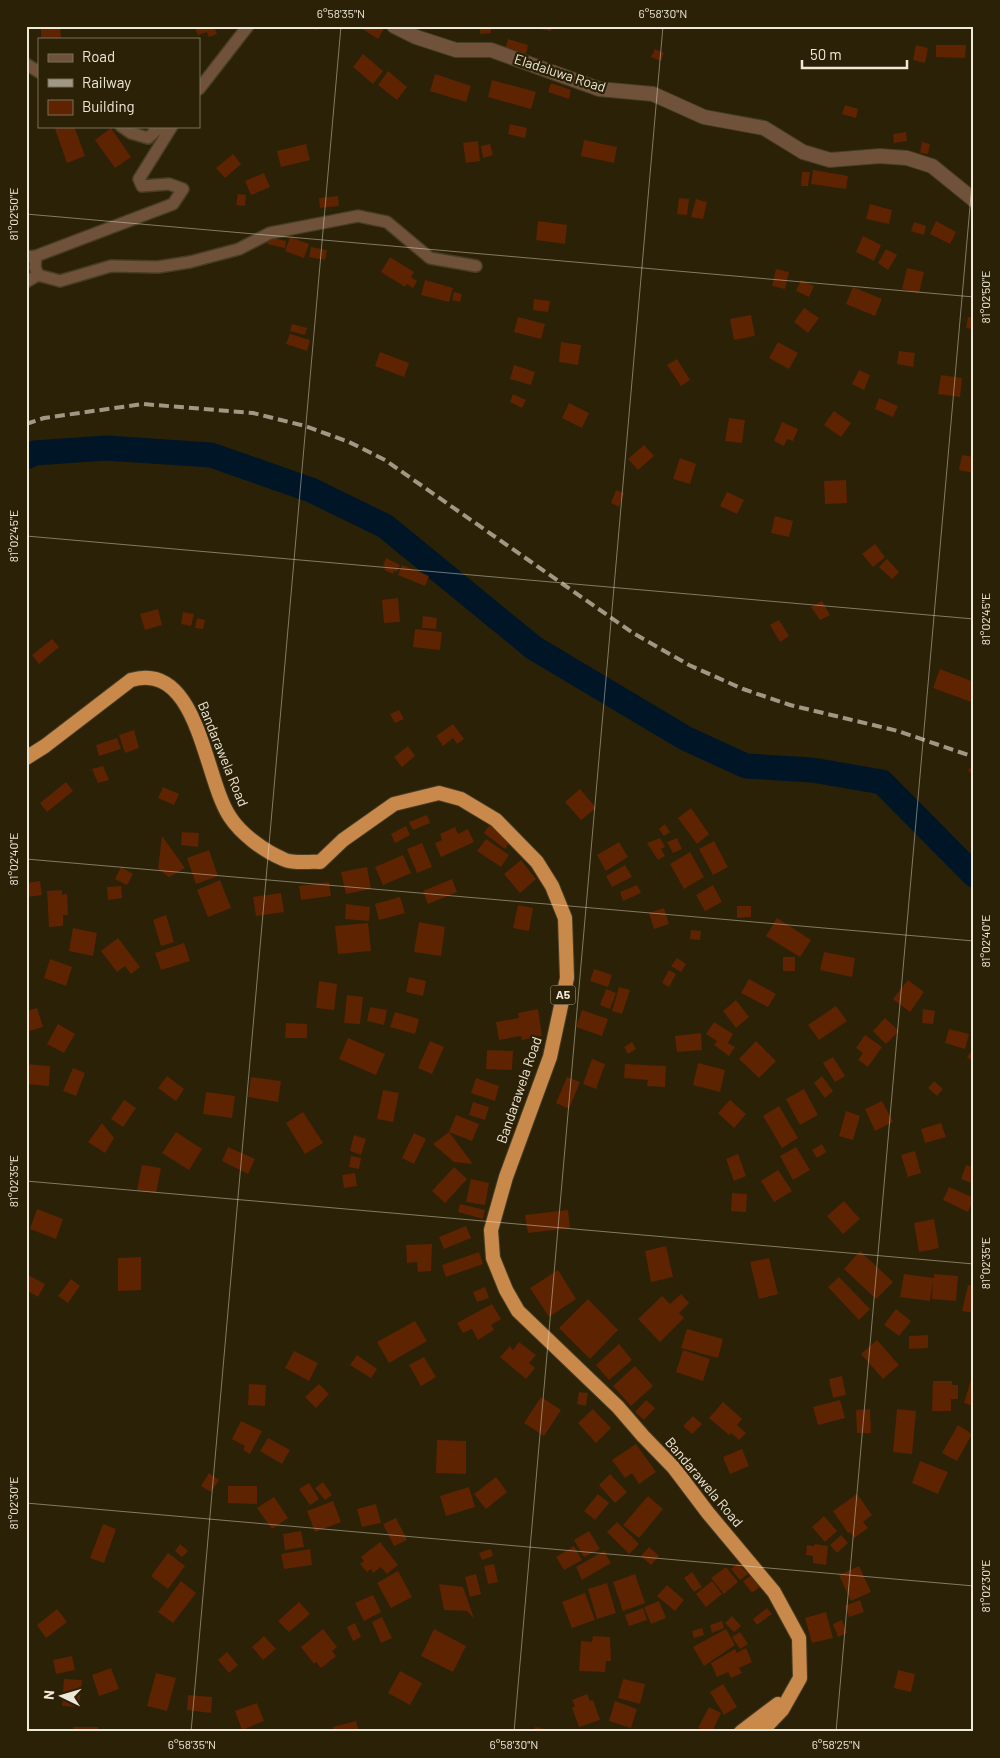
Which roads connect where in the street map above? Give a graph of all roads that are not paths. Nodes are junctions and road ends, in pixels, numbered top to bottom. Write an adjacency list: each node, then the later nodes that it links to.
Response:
1 (248, 26): 5 (street)
2 (394, 26): 9 (street, Eladaluwa Road)
3 (26, 64): 4 (street)
4 (38, 71)
5 (200, 88)
6 (124, 128): 7 (street)
7 (159, 128)
8 (171, 128): 10 (street)
9 (974, 200)
10 (31, 256): 12 (street)
11 (476, 266): 12 (street)
12 (38, 275): 13 (street)
13 (26, 282)
14 (26, 758): 15 (highway, Bandarawela Road / A5)
15 (791, 1695): 16 (highway); 17 (highway, A5)
16 (741, 1732)
17 (762, 1732)

